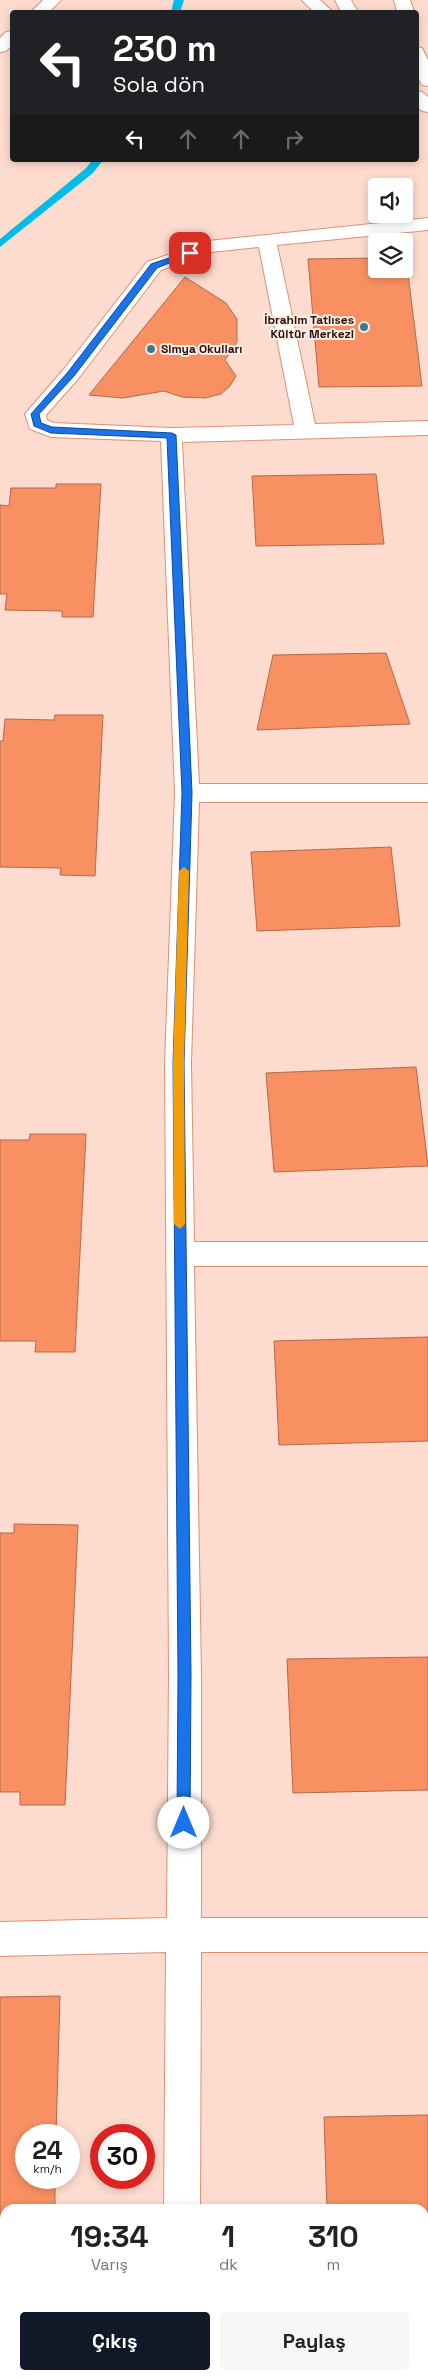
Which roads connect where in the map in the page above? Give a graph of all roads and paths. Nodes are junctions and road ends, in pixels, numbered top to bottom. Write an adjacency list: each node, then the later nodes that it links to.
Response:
1 (53, 0): 3 (main road)
2 (310, 0): 4 (main road)
3 (41, 10)
4 (322, 10)
5 (10, 38): 6 (main road)
6 (0, 47)
7 (419, 59): 8 (main road)
8 (428, 81)
9 (428, 224): 10 (main road)
10 (267, 241): 12 (main road); 13 (main road)
11 (428, 428): 12 (main road)
12 (306, 432): 13 (main road)
13 (172, 435): 14 (main road)
14 (187, 793): 15 (main road); 16 (main road)
15 (428, 793)
16 (180, 1254): 17 (main road); 18 (main road)
17 (428, 1254)
18 (183, 1935): 19 (main road); 20 (main road); 21 (main road)
19 (428, 1935)
20 (0, 1939)
21 (182, 2204)

